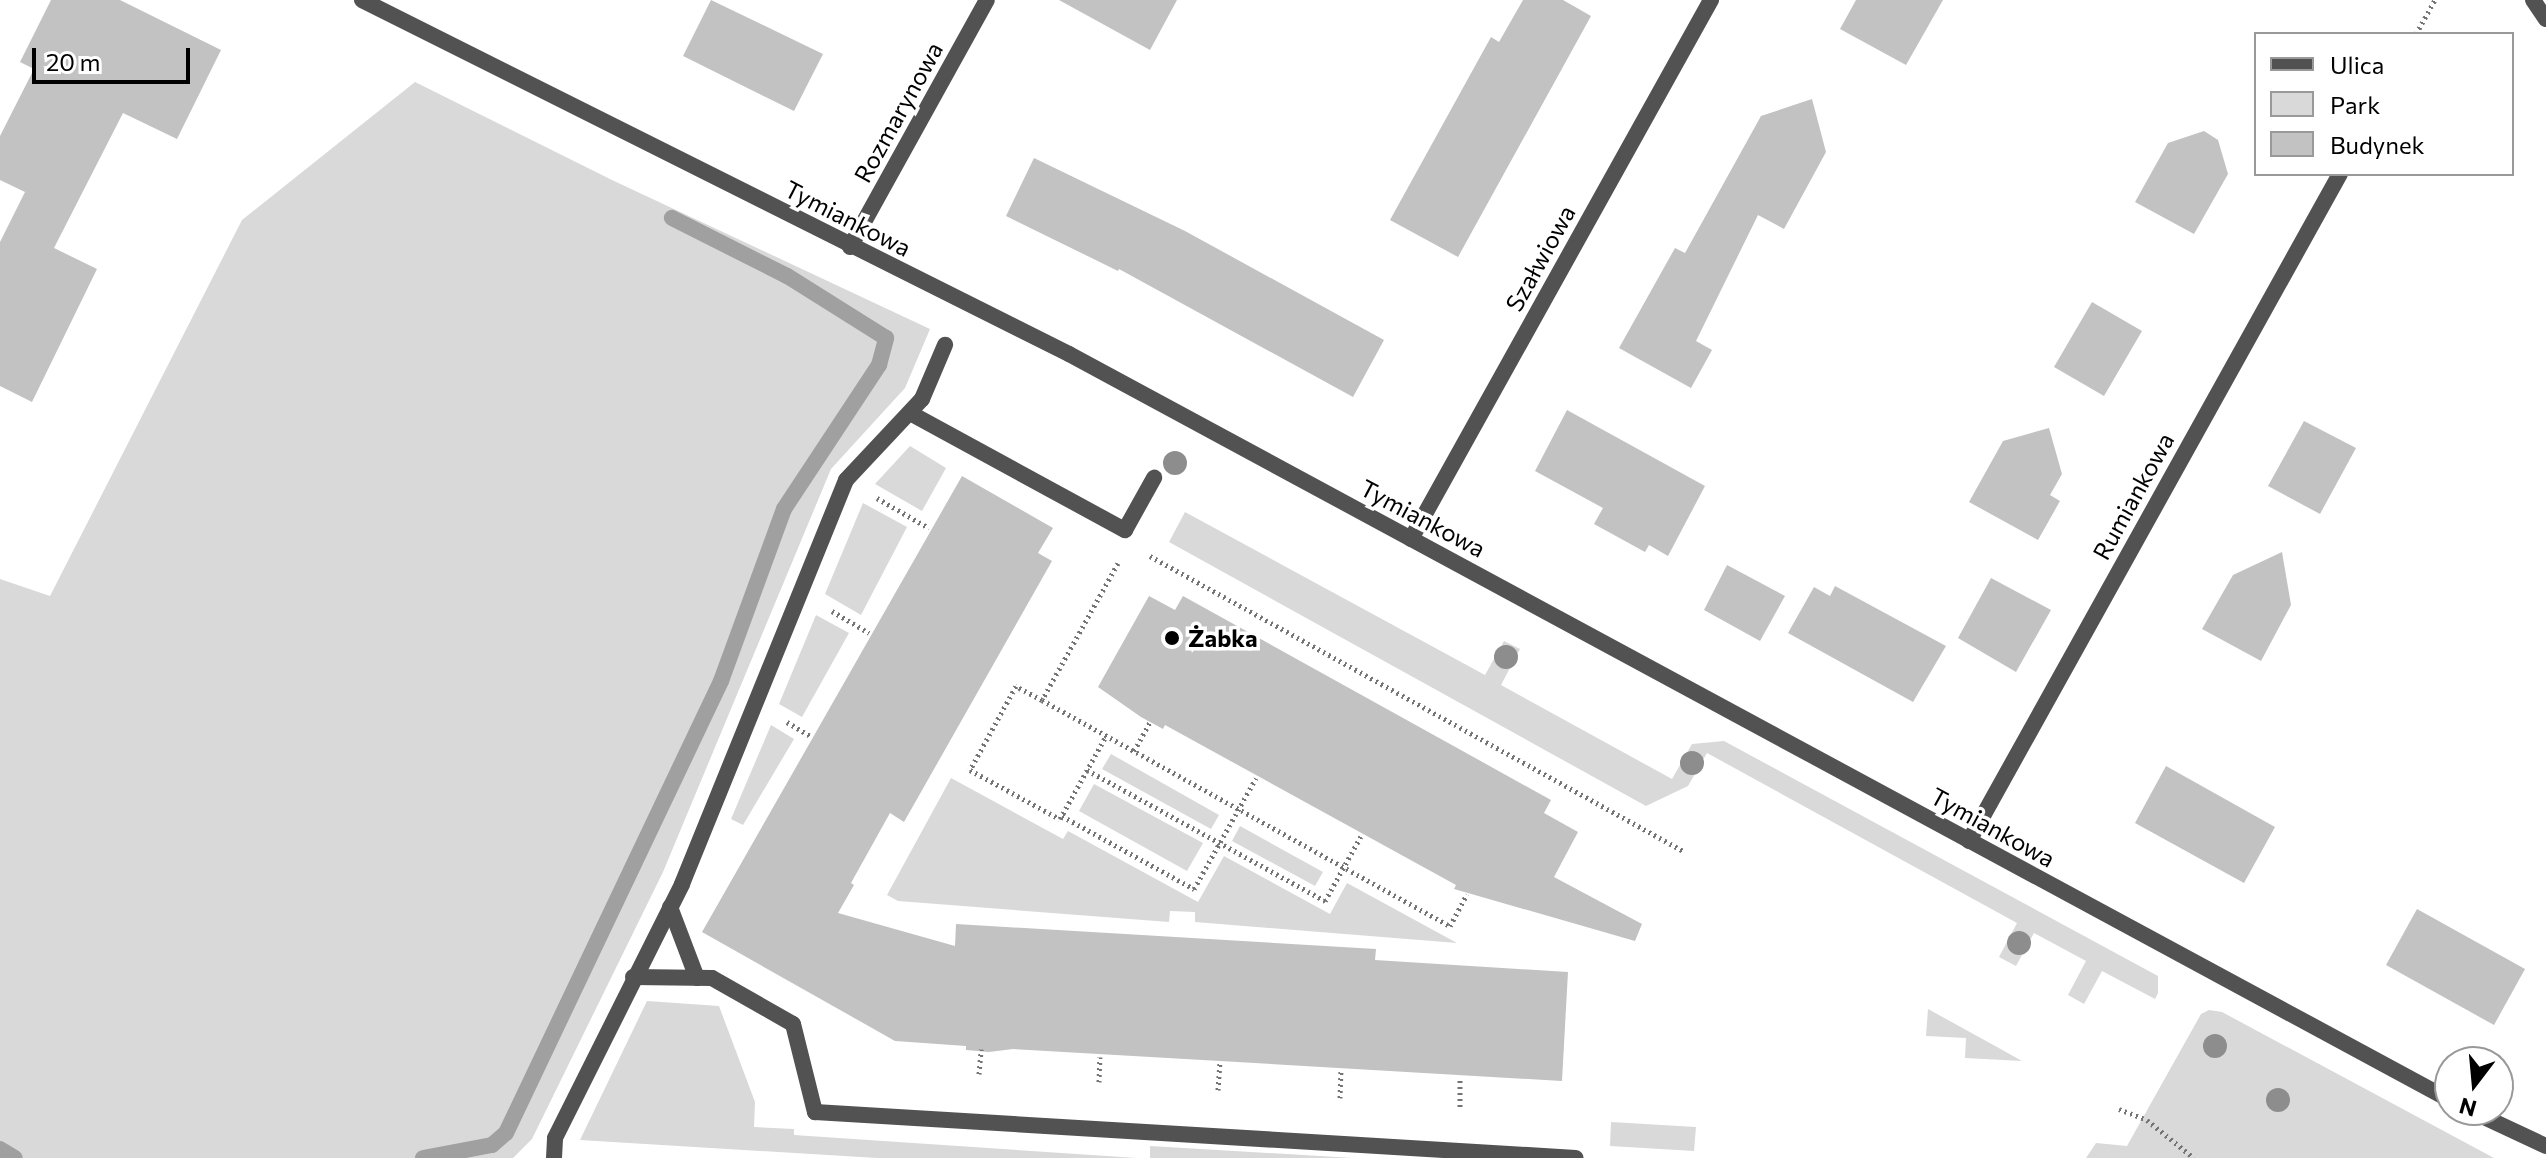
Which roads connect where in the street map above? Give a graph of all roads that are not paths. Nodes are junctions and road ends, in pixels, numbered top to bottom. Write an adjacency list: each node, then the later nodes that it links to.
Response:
1 (362, 0): 7 (street, Tymiankowa)
2 (987, 0): 7 (street, Rozmarynowa)
3 (1711, 0): 11 (street, Szałwiowa)
4 (2533, 0): 5 (street)
5 (2546, 19)
6 (2339, 176): 12 (street, Rumiankowa)
7 (850, 247): 11 (street, Tymiankowa)
8 (945, 345): 9 (street)
9 (910, 413): 10 (street); 13 (street)
10 (1154, 478)
11 (1411, 539): 12 (street, Tymiankowa)
12 (1969, 841): 16 (street, Tymiankowa)
13 (670, 907): 14 (street); 15 (street)
14 (633, 977): 15 (street); 19 (street)
15 (697, 978): 20 (street)
16 (2434, 1091)
17 (2503, 1126): 18 (street)
18 (2546, 1146)
19 (554, 1158)
20 (1576, 1158)

